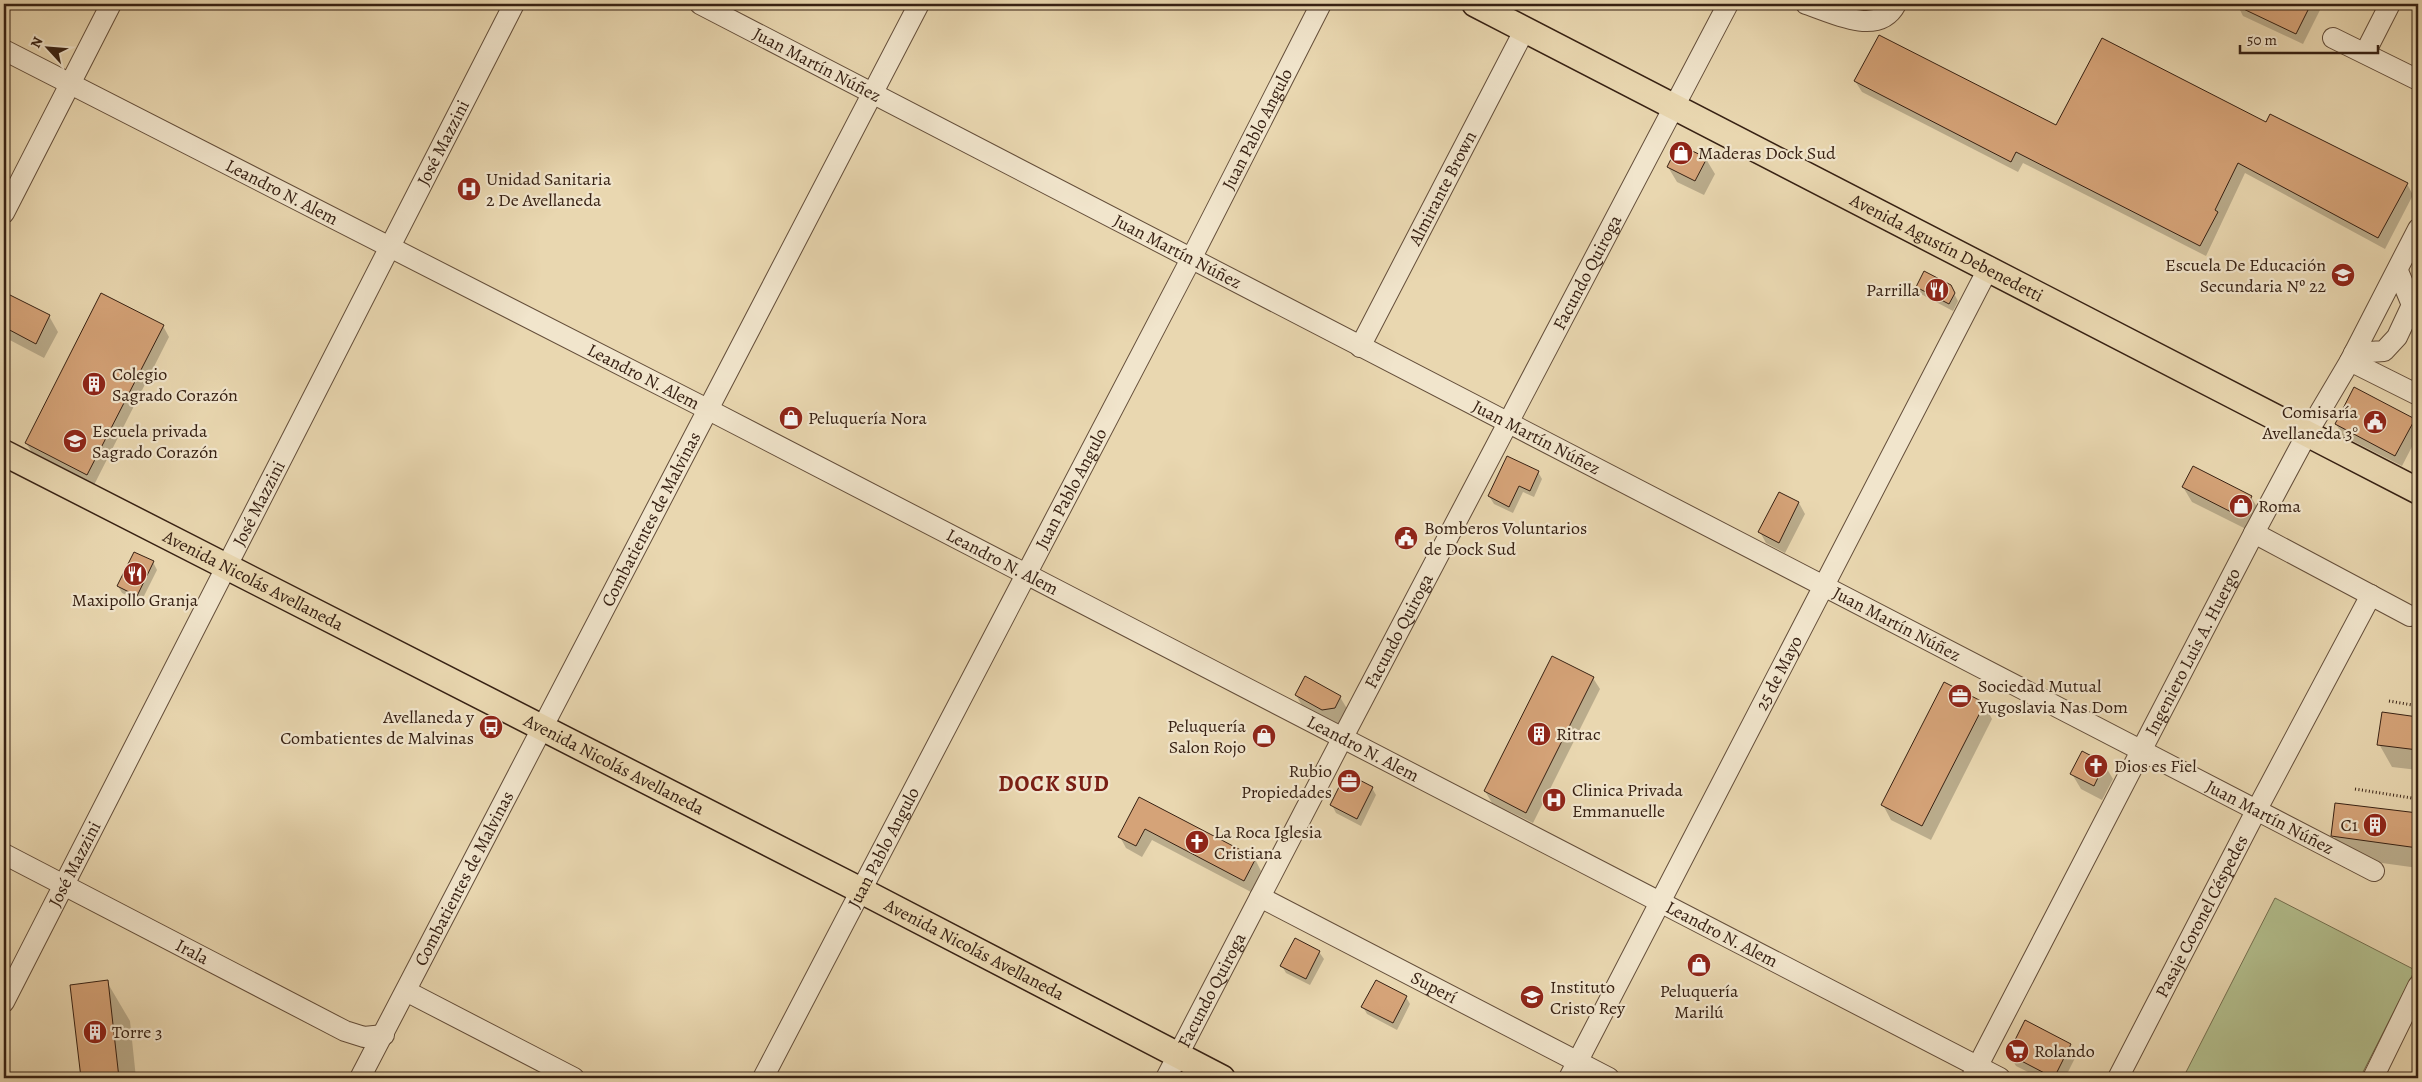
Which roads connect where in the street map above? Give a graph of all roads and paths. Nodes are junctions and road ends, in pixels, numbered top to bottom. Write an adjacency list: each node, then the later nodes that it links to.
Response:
1 (111, 4): 16 (street)
2 (514, 4): 21 (street, José Mazzini)
3 (700, 4): 17 (street, Juan Martín Núñez)
4 (919, 4): 17 (street, Combatientes de Malvinas)
5 (1321, 4): 23 (street, Juan Pablo Angulo)
6 (1475, 4): 11 (main road, Avenida Agustín Debenedetti)
7 (1728, 4): 18 (street, Facundo Quiroga)
8 (1806, 4): 9 (street)
9 (1896, 4)
10 (2390, 4): 14 (street)
11 (1525, 29): 18 (main road, Avenida Agustín Debenedetti); 26 (street, Almirante Brown)
12 (2333, 38): 14 (street)
13 (4, 50): 16 (street, Leandro N. Alem)
14 (2365, 53): 15 (street)
15 (2418, 80)
16 (70, 84): 19 (street); 21 (street, Leandro N. Alem)
17 (874, 94): 23 (street, Juan Martín Núñez); 29 (street, Combatientes de Malvinas)
18 (1674, 106): 24 (main road, Avenida Agustín Debenedetti); 30 (street, Facundo Quiroga)
19 (4, 212)
20 (2418, 229): 22 (street, Ingeniero Luis A. Huergo)
21 (388, 247): 29 (street, Leandro N. Alem); 35 (street, José Mazzini)
22 (2413, 252): 25 (street, Ingeniero Luis A. Huergo)
23 (1191, 259): 26 (street, Juan Martín Núñez); 36 (street, Juan Pablo Angulo)
24 (1989, 267): 31 (main road, Avenida Agustín Debenedetti); 37 (street, 25 de Mayo)
25 (2398, 271): 27 (street, Ingeniero Luis A. Huergo); 27 (street)
26 (1360, 347): 30 (street, Juan Martín Núñez)
27 (2352, 357): 28 (street); 31 (street, Ingeniero Luis A. Huergo)
28 (2418, 395)
29 (708, 410): 36 (street, Leandro N. Alem); 42 (street, Combatientes de Malvinas)
30 (1507, 423): 37 (street, Juan Martín Núñez); 43 (street, Facundo Quiroga)
31 (2308, 432): 33 (main road, Avenida Agustín Debenedetti); 34 (street, Ingeniero Luis A. Huergo)
32 (4, 453): 35 (main road, Avenida Nicolás Avellaneda)
33 (2418, 491)
34 (2254, 533): 38 (street); 44 (street, Ingeniero Luis A. Huergo)
35 (226, 567): 42 (main road, Avenida Nicolás Avellaneda); 50 (street, José Mazzini)
36 (1024, 574): 43 (street, Leandro N. Alem); 51 (street, Juan Pablo Angulo)
37 (1825, 588): 44 (street, Juan Martín Núñez); 53 (street, 25 de Mayo)
38 (2371, 595): 39 (street); 47 (street, Pasaje Coronel Céspedes)
39 (2410, 616)
40 (2388, 702): 41 (path)
41 (2418, 706)
42 (543, 729): 51 (main road, Avenida Nicolás Avellaneda); 55 (street, Combatientes de Malvinas)
43 (1342, 739): 52 (street, Facundo Quiroga); 53 (street, Leandro N. Alem)
44 (2144, 751): 47 (street, Juan Martín Núñez); 60 (street, Ingeniero Luis A. Huergo)
45 (2355, 789): 46 (path)
46 (2418, 799)
47 (2256, 811): 49 (street, Juan Martín Núñez); 68 (street, Pasaje Coronel Céspedes)
48 (4, 854): 50 (street, Irala)
49 (2374, 871)
50 (63, 885): 56 (street, José Mazzini); 57 (street, Irala)
51 (862, 891): 58 (main road, Avenida Nicolás Avellaneda); 63 (street, Juan Pablo Angulo)
52 (1260, 897): 58 (street, Facundo Quiroga); 59 (street, Superí)
53 (1661, 902): 59 (street, 25 de Mayo); 60 (street, Leandro N. Alem)
54 (2418, 986): 69 (street)
55 (406, 992): 57 (street, Combatientes de Malvinas); 62 (street)
56 (4, 1002)
57 (384, 1035): 61 (street, Combatientes de Malvinas)
58 (1178, 1055): 64 (street, Facundo Quiroga); 65 (main road, Avenida Nicolás Avellaneda)
59 (1573, 1070): 66 (street, Superí)
60 (1975, 1072): 67 (street, Leandro N. Alem)
61 (360, 1078)
62 (574, 1078)
63 (763, 1078)
64 (1166, 1078)
65 (1222, 1078)
66 (1609, 1078)
67 (2000, 1078)
68 (2118, 1078)
69 (2373, 1078)

